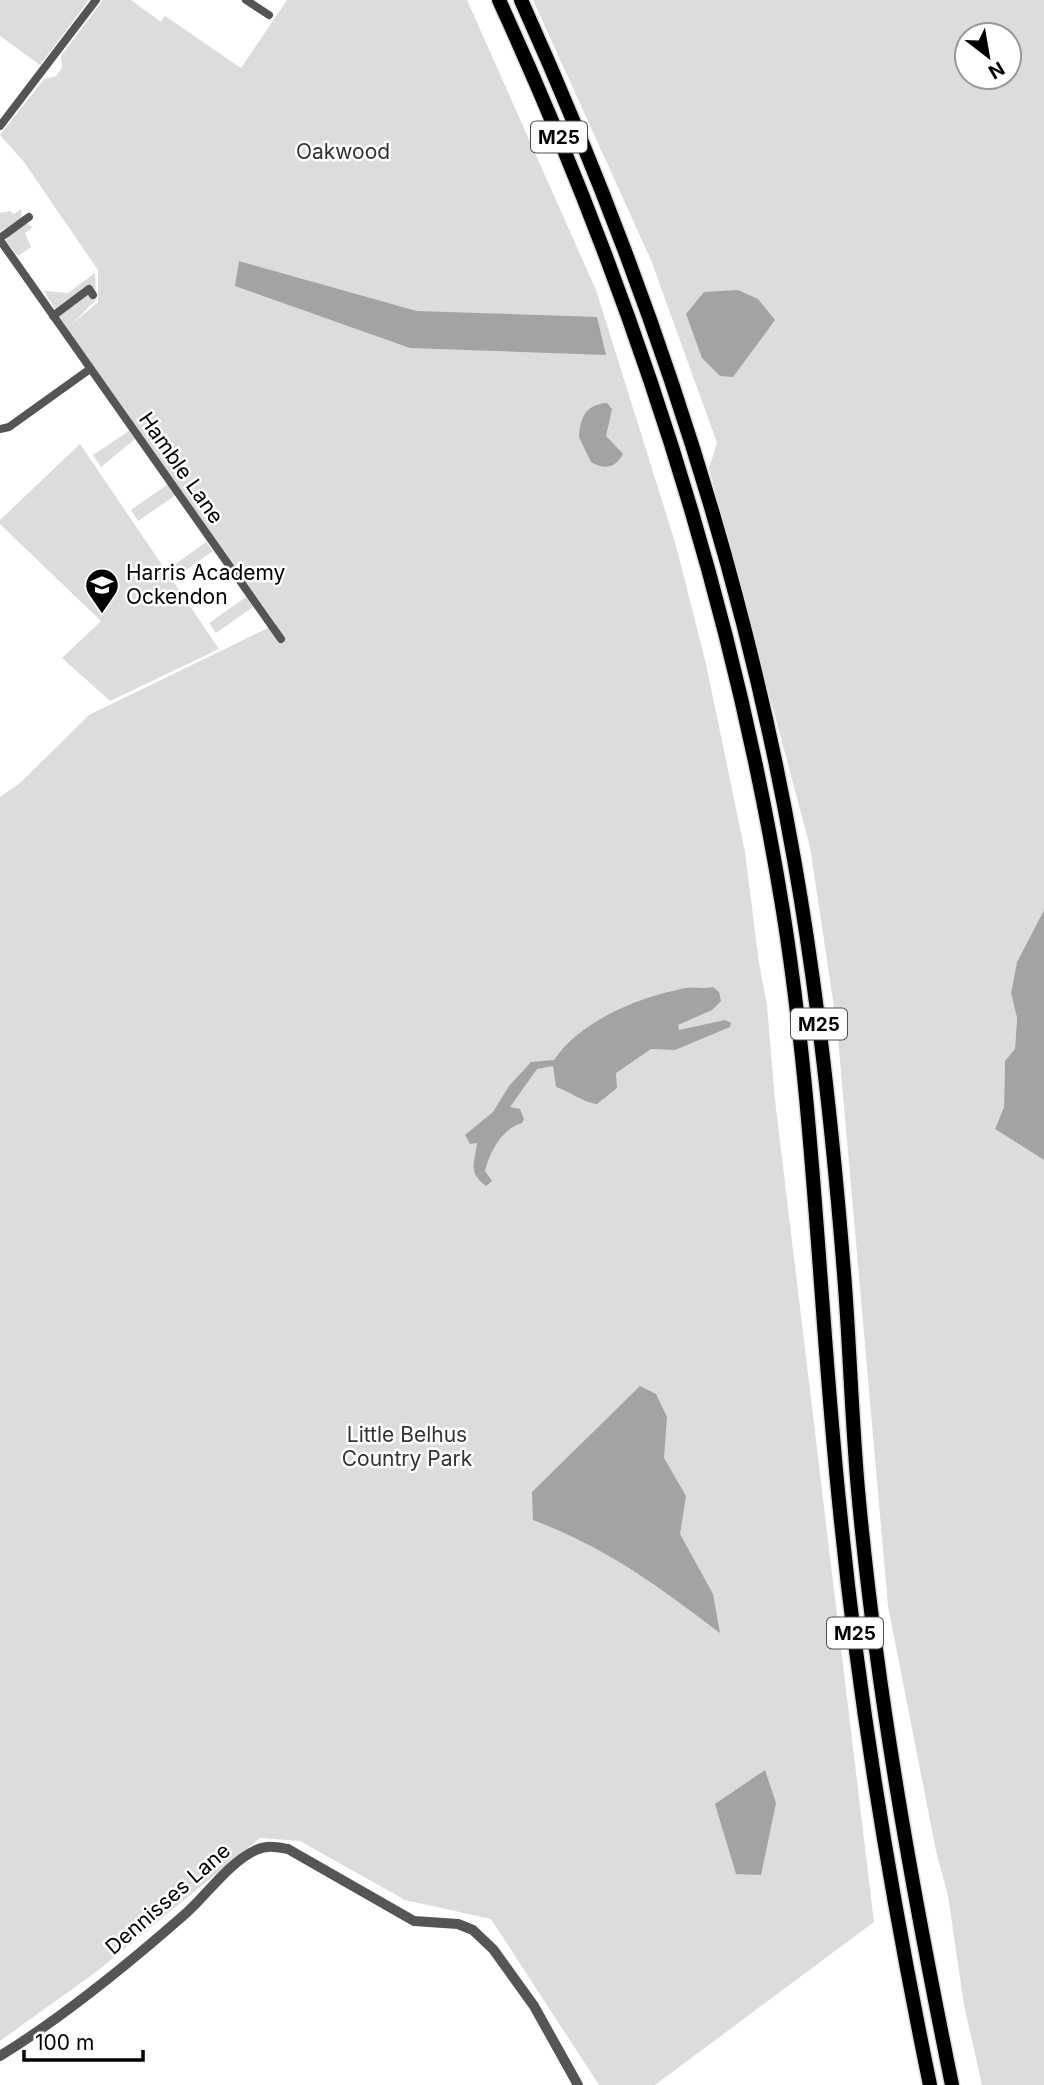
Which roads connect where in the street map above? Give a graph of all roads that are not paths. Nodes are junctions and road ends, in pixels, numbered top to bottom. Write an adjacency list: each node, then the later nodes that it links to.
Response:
1 (96, 0): 6 (street)
2 (246, 0): 5 (street)
3 (499, 0): 16 (highway, M25)
4 (521, 0): 17 (highway, M25)
5 (269, 15)
6 (0, 126)
7 (30, 218): 8 (street, Hamble Lane)
8 (0, 239): 10 (street, Hamble Lane)
9 (89, 289): 10 (street)
10 (53, 316): 11 (street, Hamble Lane)
11 (90, 369): 12 (street); 13 (street, Hamble Lane)
12 (0, 429)
13 (281, 639)
14 (0, 2056): 15 (street, Dennisses Lane)
15 (578, 2085)
16 (930, 2085)
17 (952, 2085)

